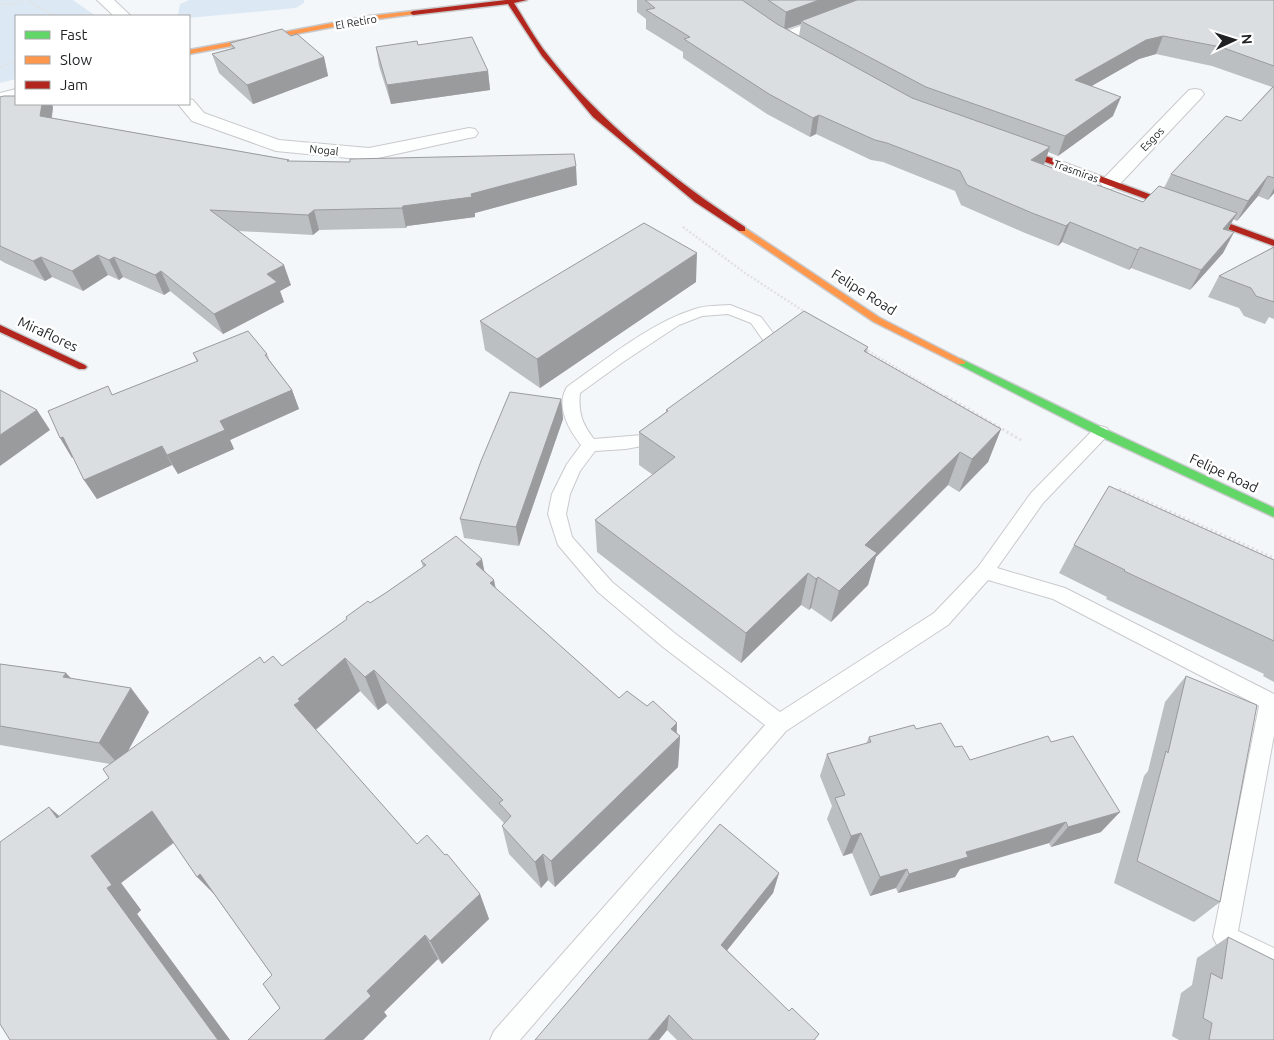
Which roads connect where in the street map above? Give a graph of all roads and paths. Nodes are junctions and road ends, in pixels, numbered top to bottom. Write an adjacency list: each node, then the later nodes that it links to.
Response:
1 (23, 0): 7 (path)
2 (27, 0): 8 (path)
3 (105, 0): 9 (street)
4 (524, 0): 6 (main road, El Retiro)
5 (884, 0): 10 (street)
6 (509, 1): 12 (main road, El Retiro); 25 (main road, Felipe Road)
7 (0, 4)
8 (52, 15)
9 (122, 15)
10 (778, 35): 11 (main road)
11 (799, 47)
12 (190, 52)
13 (15, 61): 14 (path)
14 (0, 67)
15 (15, 94): 17 (street)
16 (1195, 94): 21 (street, Esgos)
17 (0, 98)
18 (188, 105): 19 (street, Nogal)
19 (469, 133)
20 (998, 142): 21 (main road, Trasmiras)
21 (1110, 183): 22 (main road, Trasmiras)
22 (1274, 243)
23 (0, 328): 24 (main road, Miraflores)
24 (82, 367)
25 (1101, 432): 28 (main road, Felipe Road); 30 (lane)
26 (590, 444): 26 (lane); 32 (lane)
27 (1119, 489): 29 (path)
28 (1274, 512)
29 (1274, 558)
30 (984, 572): 31 (lane); 32 (lane)
31 (1272, 703): 33 (lane)
32 (779, 724): 34 (lane)
33 (1274, 961)
34 (503, 1040)

